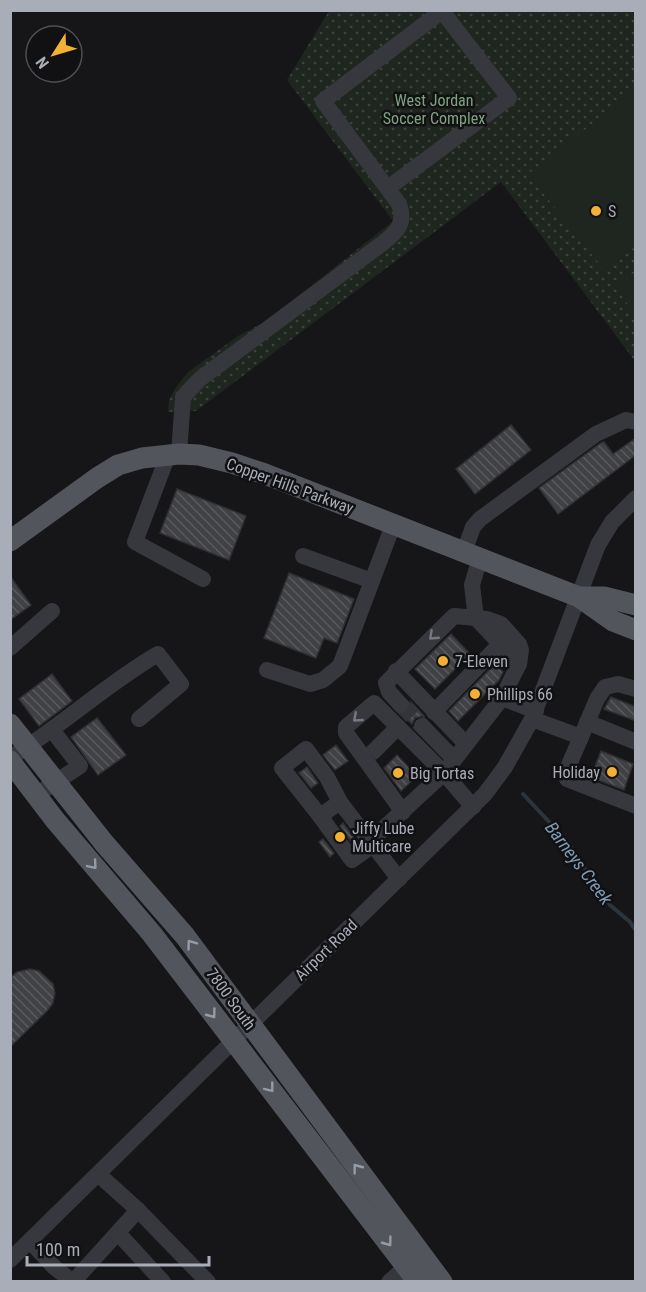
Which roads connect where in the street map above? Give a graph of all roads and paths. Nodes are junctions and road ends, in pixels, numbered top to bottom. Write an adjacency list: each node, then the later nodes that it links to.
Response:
1 (388, 188): 1 (street); 3 (street)
2 (636, 422): 7 (street)
3 (174, 455): 5 (main road, Copper Hills Parkway); 6 (main road, Copper Hills Parkway); 9 (street)
4 (636, 498): 11 (street, Airport Road)
5 (393, 525): 7 (main road, Copper Hills Parkway); 10 (street)
6 (10, 541)
7 (472, 555): 11 (main road, Copper Hills Parkway); 14 (street)
8 (303, 556): 10 (street)
9 (203, 579)
10 (372, 581): 19 (street)
11 (579, 597): 12 (main road, Copper Hills Parkway); 15 (main road, Copper Hills Parkway); 25 (street, Airport Road)
12 (636, 605)
13 (52, 610): 17 (street)
14 (476, 618): 16 (street); 18 (street); 20 (street, one-way to 20)
15 (636, 630)
16 (500, 644): 18 (street); 24 (street)
17 (10, 648)
18 (519, 664): 22 (street)
19 (267, 670)
20 (396, 671): 23 (street); 24 (street)
21 (636, 690): 30 (street)
22 (502, 698): 25 (street); 33 (street)
23 (401, 705)
24 (434, 712): 33 (street)
25 (534, 715): 30 (street); 41 (street, Airport Road)
26 (139, 719): 31 (street)
27 (10, 724): 35 (main road, 7800 South)
28 (422, 726): 36 (street)
29 (398, 727): 34 (street); 36 (street); 42 (street, one-way to 42)
30 (584, 729): 32 (street); 40 (street)
31 (52, 730): 35 (street); 37 (street)
32 (636, 742)
33 (466, 744): 36 (street)
34 (373, 752)
35 (16, 755): 37 (main road, 7800 South); 38 (main road, 7800 South)
36 (449, 766): 41 (street); 42 (street)
37 (55, 783): 38 (street); 46 (main road, 7800 South, one-way to 37)
38 (36, 795): 47 (main road, 7800 South, one-way to 47)
39 (340, 802): 43 (street); 43 (street); 44 (street)
40 (636, 806)
41 (473, 807): 45 (street, Airport Road)
42 (403, 812): 44 (street)
43 (320, 816): 44 (street)
44 (371, 843): 45 (street)
45 (399, 879): 46 (street, Airport Road)
46 (250, 1025): 47 (street, Airport Road); 58 (main road, 7800 South, one-way to 46)
47 (233, 1041): 48 (street, Airport Road); 53 (main road, 7800 South, one-way to 53)
48 (98, 1174): 49 (street); 51 (street, Airport Road)
49 (138, 1210): 50 (street); 56 (street)
50 (118, 1233): 54 (street); 55 (street)
51 (30, 1241): 52 (street, Airport Road); 54 (street)
52 (10, 1260)
53 (412, 1274): 57 (street)
54 (73, 1281)
55 (163, 1281)
56 (208, 1281)
57 (389, 1281)
58 (442, 1281)

